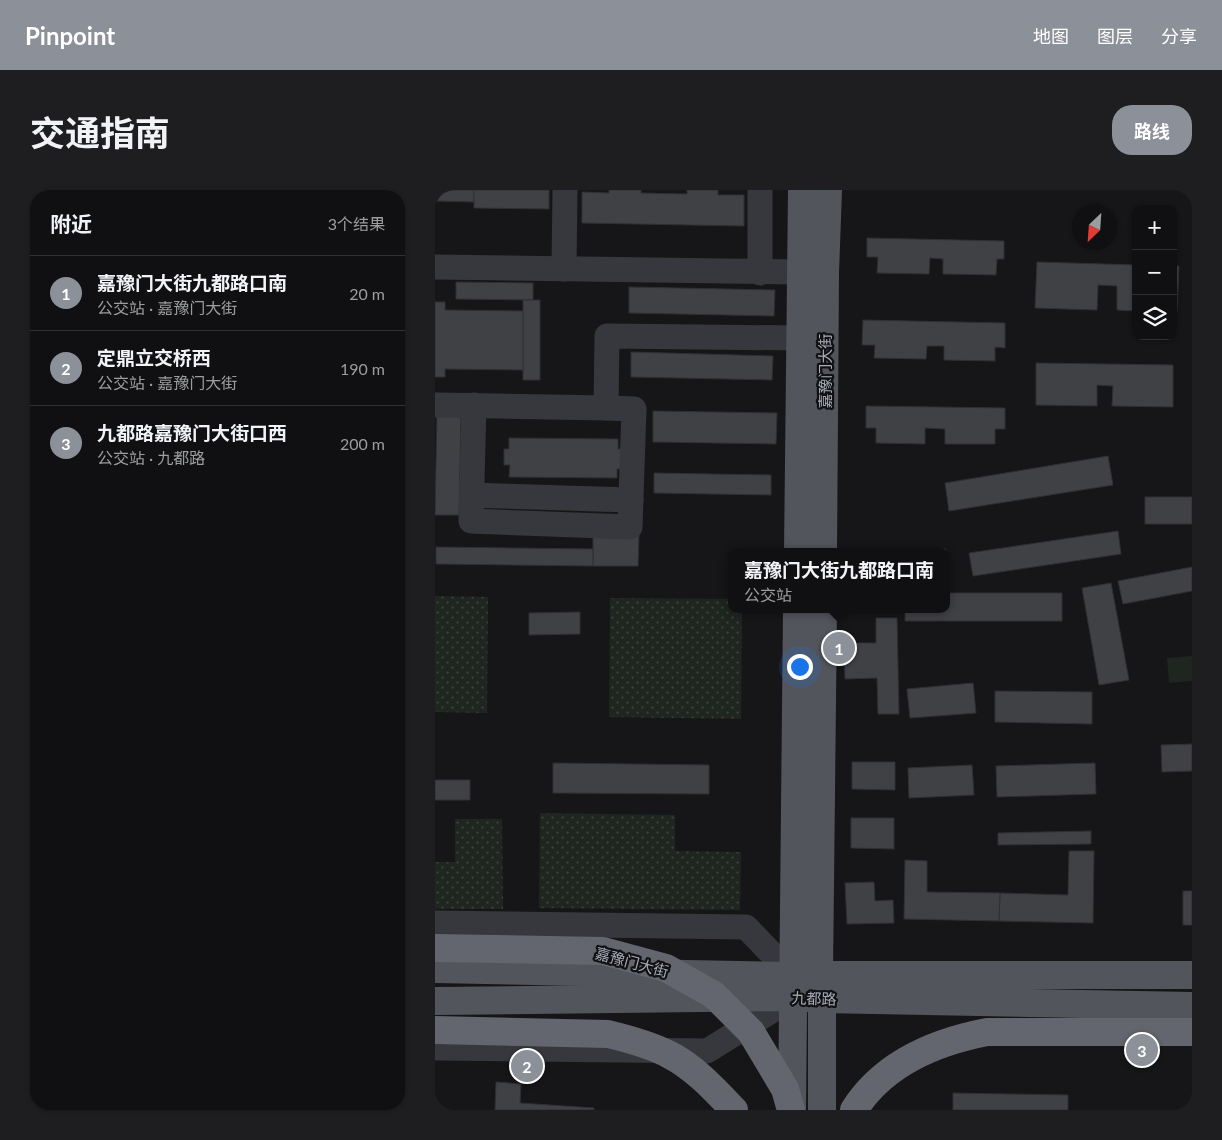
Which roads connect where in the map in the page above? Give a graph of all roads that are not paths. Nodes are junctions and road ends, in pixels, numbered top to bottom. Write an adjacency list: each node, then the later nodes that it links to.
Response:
1 (565, 190): 6 (lane)
2 (760, 190): 8 (lane)
3 (802, 190): 7 (main road, 嘉豫门大街)
4 (829, 190): 18 (main road, 嘉豫门大街)
5 (435, 267): 6 (lane)
6 (564, 269): 8 (lane)
7 (801, 272): 8 (lane); 9 (main road, 嘉豫门大街)
8 (759, 273)
9 (800, 338): 12 (lane); 17 (main road, 嘉豫门大街)
10 (435, 405): 11 (lane)
11 (475, 405): 12 (lane); 13 (lane)
12 (606, 408): 15 (lane)
13 (471, 495): 14 (lane); 16 (lane)
14 (552, 498): 15 (lane); 16 (lane)
15 (631, 500): 16 (lane)
16 (551, 524)
17 (798, 548)
18 (823, 548)
19 (797, 613): 25 (main road)
20 (823, 613): 25 (main road)
21 (435, 923): 25 (lane)
22 (435, 948): 32 (highway, 嘉豫门大街, bridge)
23 (435, 969): 25 (main road, 九都路)
24 (1192, 975): 25 (main road, 九都路)
25 (807, 987): 26 (main road, 九都路); 27 (main road, 九都路); 30 (lane); 32 (main road); 33 (main road)
26 (435, 1001)
27 (1192, 1006)
28 (435, 1030): 31 (highway, bridge)
29 (1192, 1032): 34 (highway)
30 (435, 1048)
31 (734, 1110)
32 (791, 1110)
33 (822, 1110)
34 (854, 1110)

